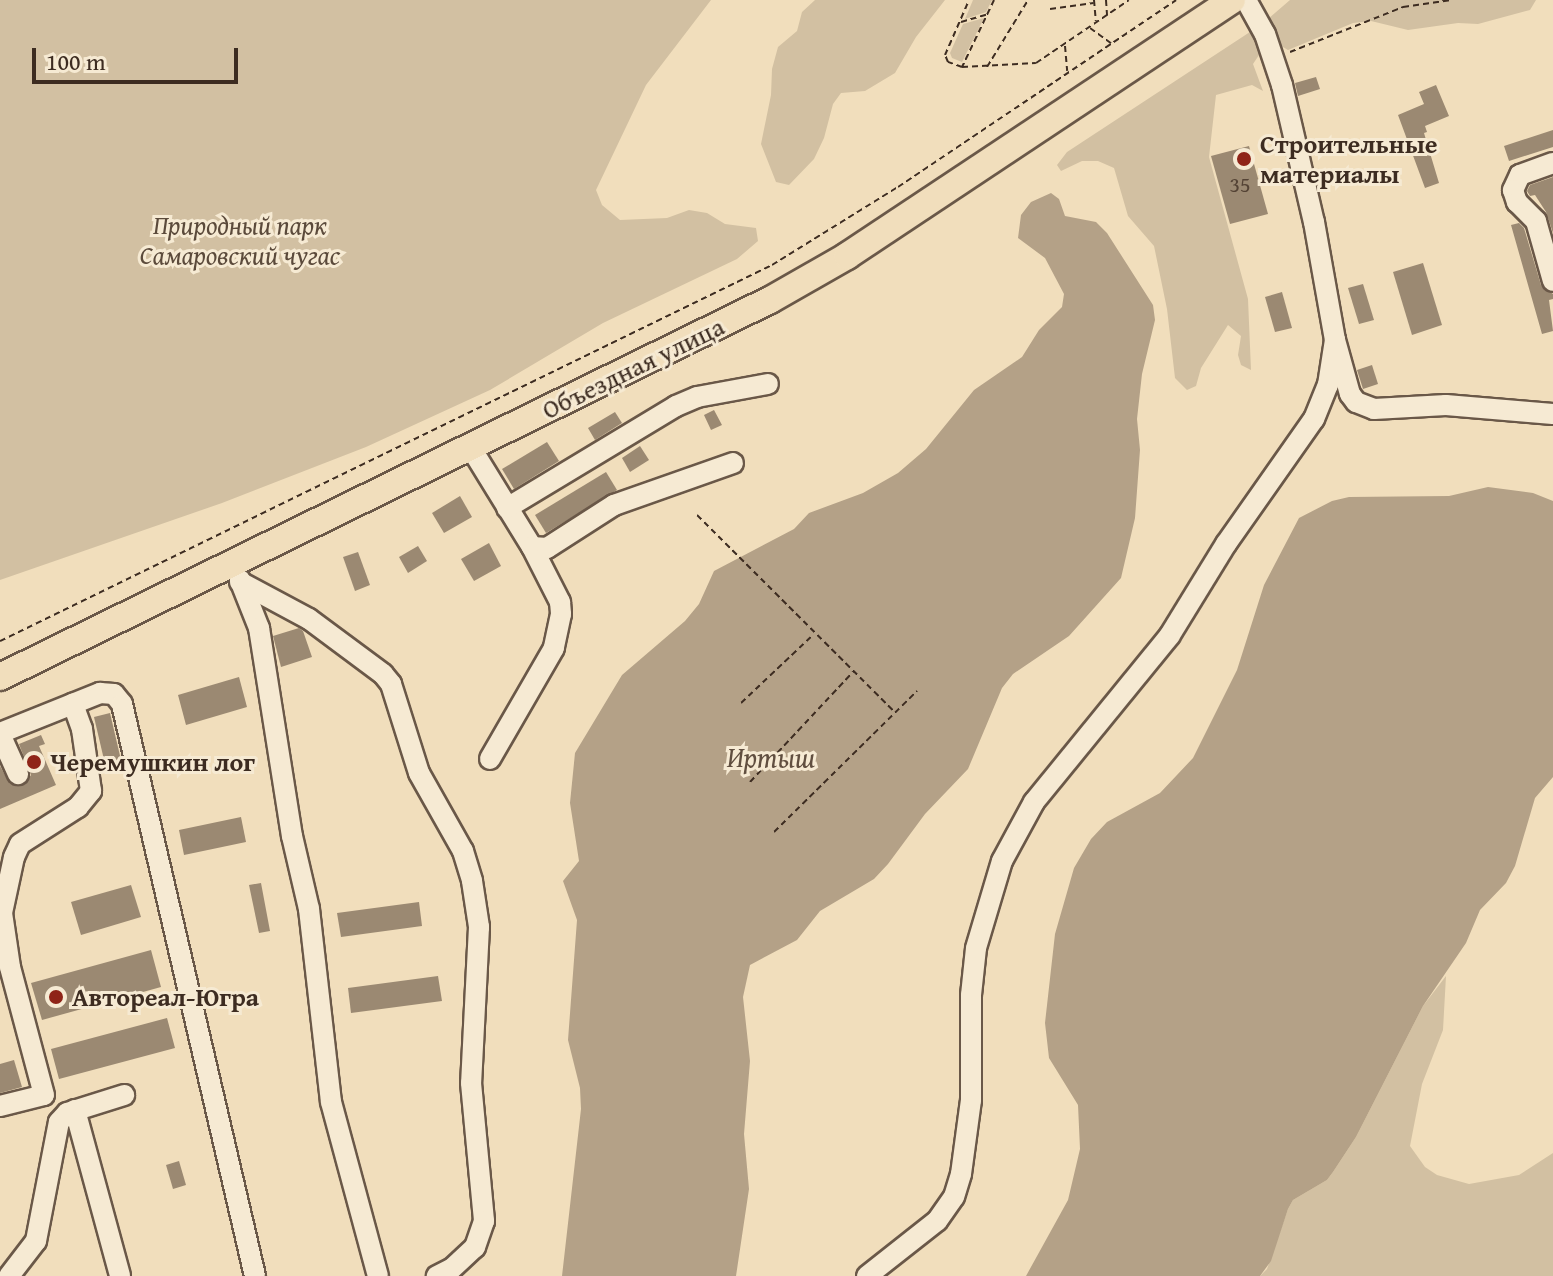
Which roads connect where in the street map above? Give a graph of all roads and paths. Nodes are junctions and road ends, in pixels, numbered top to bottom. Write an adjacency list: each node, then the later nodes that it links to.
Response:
1 (969, 0): 17 (path)
2 (994, 0): 15 (path)
3 (1028, 0): 24 (path)
4 (1106, 0): 16 (path)
5 (1129, 0): 16 (path)
6 (1164, 0): 13 (path)
7 (1176, 0): 13 (path)
8 (1203, 0): 31 (main road, Объездная улица)
9 (1232, 0): 31 (main road, Объездная улица)
10 (1246, 0): 22 (lane)
11 (1451, 0): 22 (path)
12 (1094, 2): 14 (path); 18 (path)
13 (1170, 4): 20 (path)
14 (1050, 9)
15 (987, 14): 17 (path); 23 (path)
16 (1107, 15): 18 (path)
17 (960, 22): 23 (path)
18 (1096, 22): 19 (path)
19 (1089, 28): 20 (path); 21 (path)
20 (1111, 43): 25 (path)
21 (1064, 45): 24 (path); 25 (path)
22 (1274, 58): 28 (lane)
23 (962, 67): 24 (path)
24 (986, 68)
25 (1067, 72): 38 (path)
26 (1553, 163): 27 (lane)
27 (1553, 281)
28 (1335, 340): 30 (lane); 60 (lane)
29 (768, 384): 33 (lane)
30 (1553, 414)
31 (467, 441): 33 (lane); 36 (main road, Объездная улица)
32 (733, 463): 35 (lane)
33 (507, 508): 35 (lane)
34 (697, 515): 37 (path)
35 (532, 547): 47 (lane)
36 (233, 565): 39 (main road, Объездная улица); 41 (main road, Объездная улица); 55 (lane); 59 (lane)
37 (814, 635): 40 (path); 43 (path)
38 (0, 641)
39 (0, 659)
40 (853, 671): 45 (path); 49 (path)
41 (0, 677)
42 (917, 691): 45 (path)
43 (741, 703)
44 (73, 704): 46 (lane); 51 (lane); 58 (lane)
45 (895, 712): 50 (path)
46 (0, 734): 48 (lane)
47 (490, 759)
48 (18, 774)
49 (750, 782)
50 (774, 832)
51 (5, 968): 53 (lane)
52 (124, 1095): 54 (lane)
53 (0, 1106)
54 (75, 1110): 56 (lane); 57 (lane)
55 (380, 1271)
56 (9, 1276)
57 (120, 1276)
58 (255, 1276)
59 (437, 1276)
60 (867, 1276)

